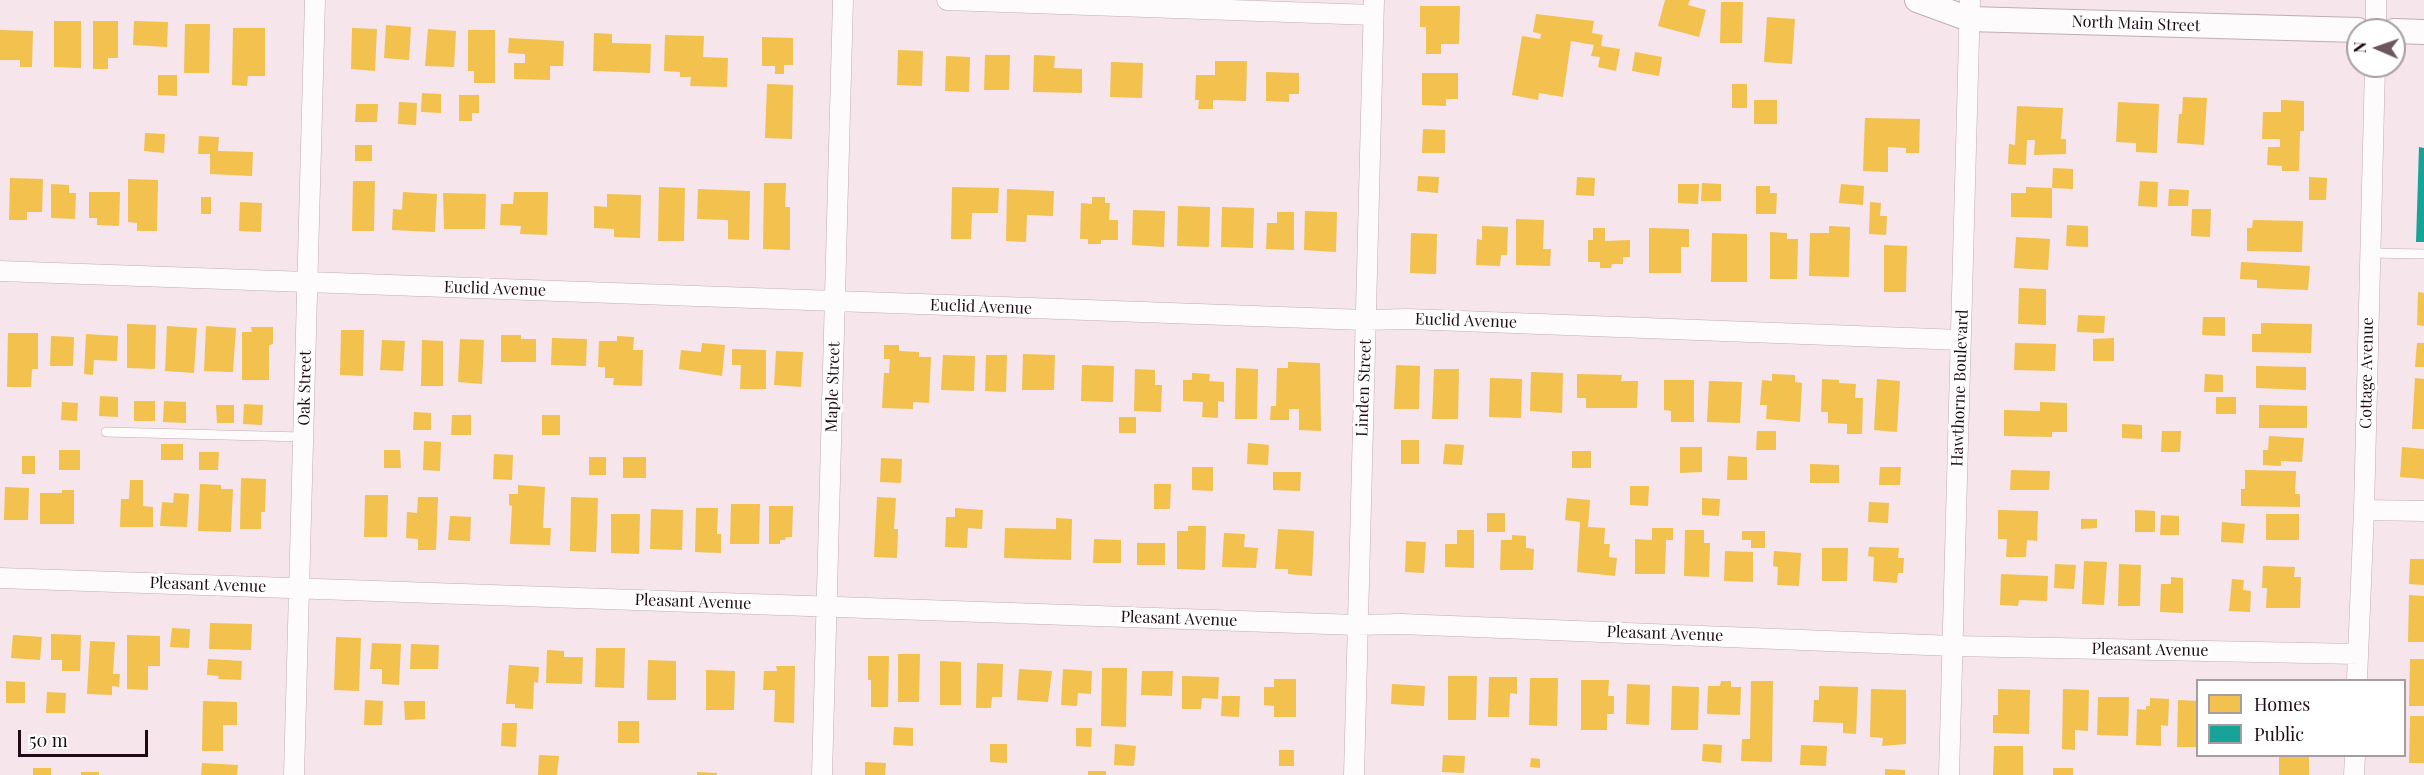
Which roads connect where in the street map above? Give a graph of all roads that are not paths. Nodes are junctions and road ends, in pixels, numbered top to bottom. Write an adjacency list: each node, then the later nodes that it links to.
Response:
1 (315, 0): 16 (street, Oak Street)
2 (843, 0): 17 (street, Maple Street)
3 (946, 0): 6 (street)
4 (1917, 0): 7 (street, North Main Street)
5 (2376, 0): 8 (street)
6 (1373, 7): 18 (street, Linden Street)
7 (1969, 10): 9 (street, North Main Street); 19 (street, Hawthorne Boulevard)
8 (2376, 18)
9 (2346, 29)
10 (2406, 31): 11 (street)
11 (2424, 32)
12 (2375, 78): 13 (street, Cottage Avenue)
13 (2370, 253): 14 (lane); 22 (street, Cottage Avenue)
14 (2424, 254)
15 (0, 271): 16 (street, Euclid Avenue)
16 (307, 282): 17 (street, Euclid Avenue); 21 (street, Oak Street)
17 (835, 302): 18 (street, Euclid Avenue); 26 (street, Maple Street)
18 (1365, 321): 19 (street, Euclid Avenue); 27 (street, Linden Street)
19 (1961, 340): 28 (street, Hawthorne Boulevard)
20 (105, 432): 21 (lane)
21 (303, 437): 25 (street, Oak Street)
22 (2364, 510): 23 (street); 29 (street, Cottage Avenue)
23 (2424, 511)
24 (0, 578): 25 (street, Pleasant Avenue)
25 (299, 588): 26 (street, Pleasant Avenue); 32 (street, Oak Street)
26 (827, 606): 27 (street, Pleasant Avenue); 33 (street, Maple Street)
27 (1357, 625): 28 (street, Pleasant Avenue); 34 (street, Linden Street)
28 (1953, 646): 29 (street, Pleasant Avenue); 35 (street, Hawthorne Boulevard)
29 (2358, 654): 30 (street, Cottage Avenue)
30 (2357, 679)
31 (2355, 757): 36 (street)
32 (294, 775)
33 (822, 775)
34 (1354, 775)
35 (1949, 775)
36 (2354, 775)

